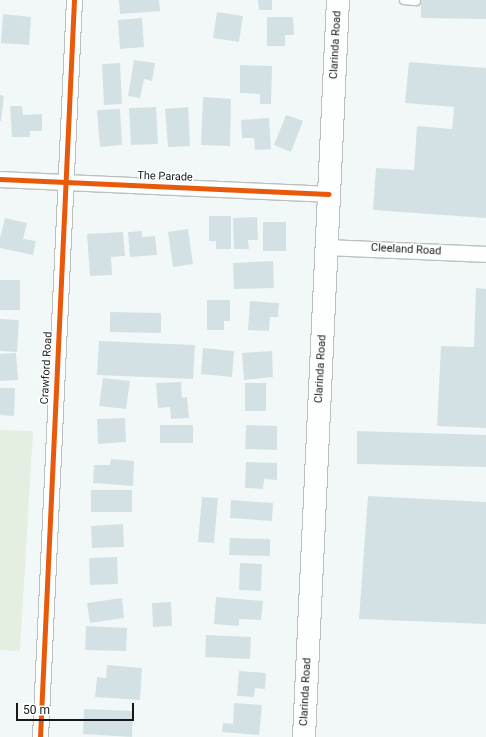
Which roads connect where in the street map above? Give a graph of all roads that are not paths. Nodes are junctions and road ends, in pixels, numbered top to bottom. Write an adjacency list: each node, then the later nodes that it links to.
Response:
1 (74, 0): 6 (street, Crawford Road)
2 (338, 0): 7 (main road, Clarinda Road)
3 (404, 0): 4 (lane)
4 (416, 0)
5 (0, 179): 6 (street, The Parade)
6 (66, 183): 7 (street, The Parade); 10 (street, Crawford Road)
7 (329, 194): 8 (main road, Clarinda Road)
8 (327, 247): 9 (street, Cleeland Road); 11 (main road, Clarinda Road)
9 (486, 254)
10 (40, 737)
11 (304, 737)

